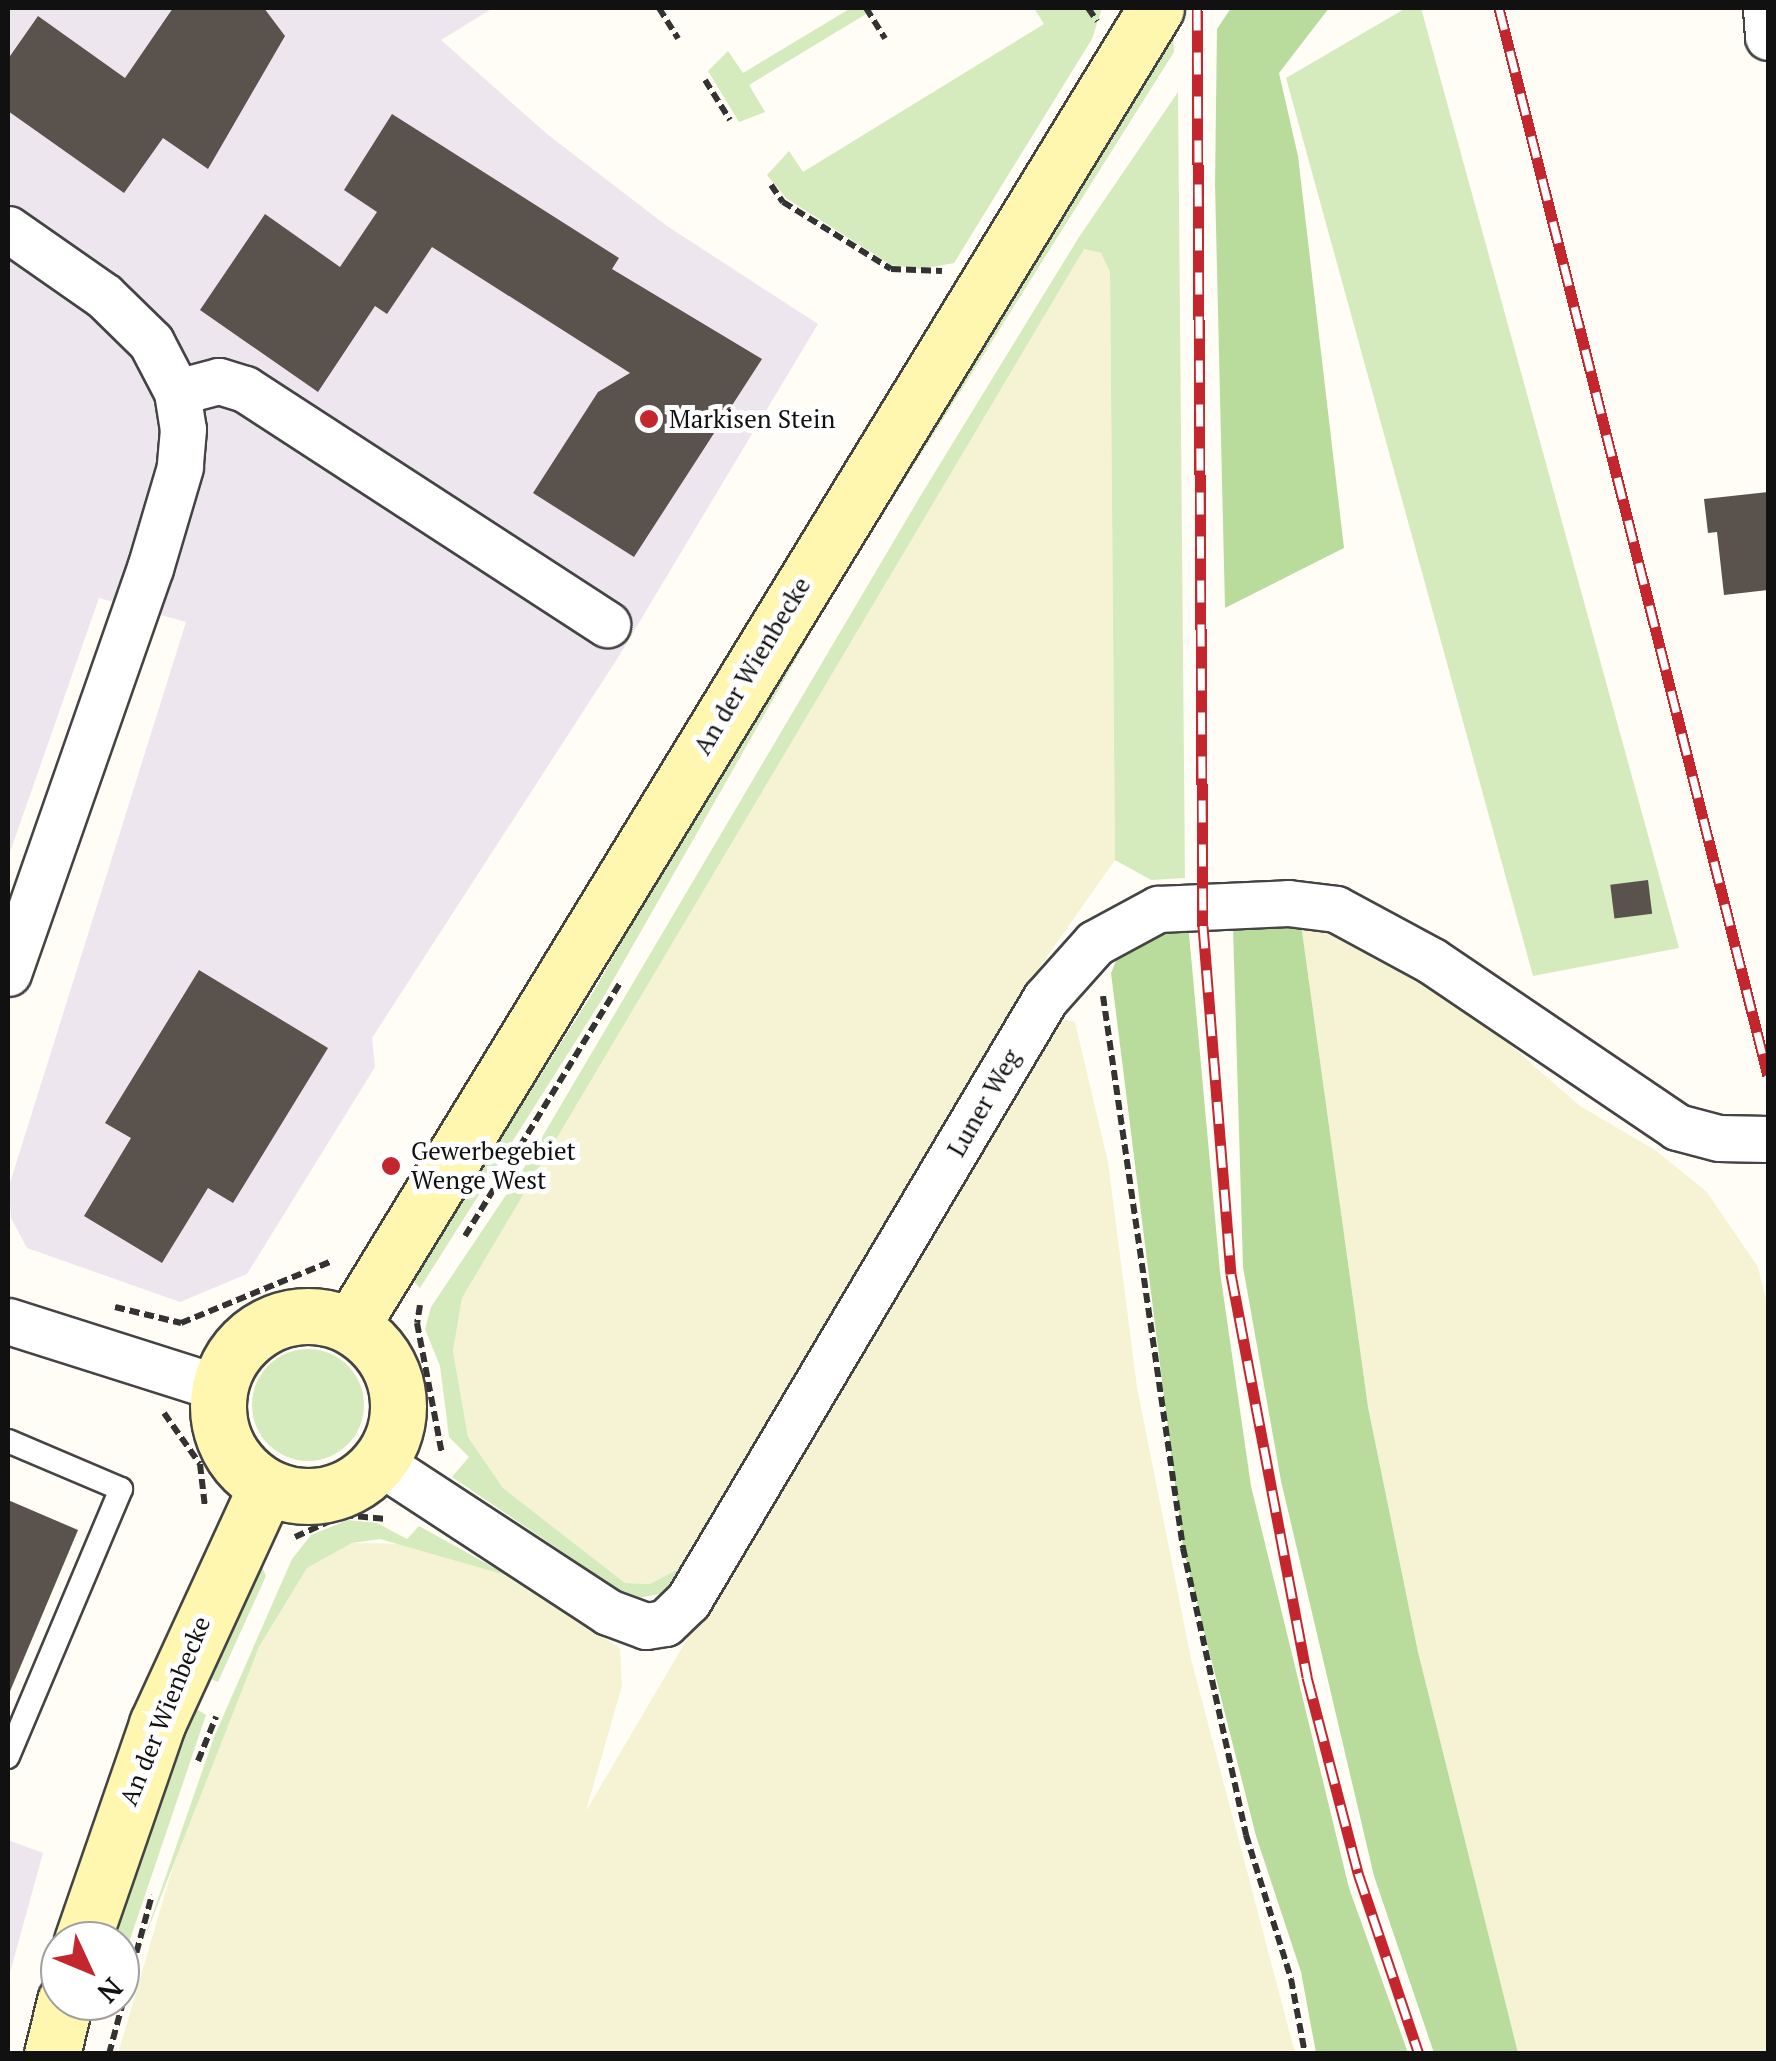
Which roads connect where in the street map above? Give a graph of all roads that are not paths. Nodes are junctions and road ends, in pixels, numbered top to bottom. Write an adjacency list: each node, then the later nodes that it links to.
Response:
1 (1156, 8): 10 (street, An der Wienbecke)
2 (1766, 8): 3 (street)
3 (1768, 37)
4 (8, 228): 5 (street)
5 (177, 392): 6 (street); 7 (street)
6 (607, 624)
7 (8, 973)
8 (1768, 1138): 13 (street, Luner Weg)
9 (8, 1321): 11 (street)
10 (351, 1326): 11 (street); 13 (street)
11 (218, 1388): 14 (street)
12 (8, 1441): 15 (lane)
13 (379, 1462): 14 (street)
14 (266, 1487): 16 (street, An der Wienbecke)
15 (8, 1757)
16 (89, 1921)
17 (60, 2021): 18 (street)
18 (52, 2054)

